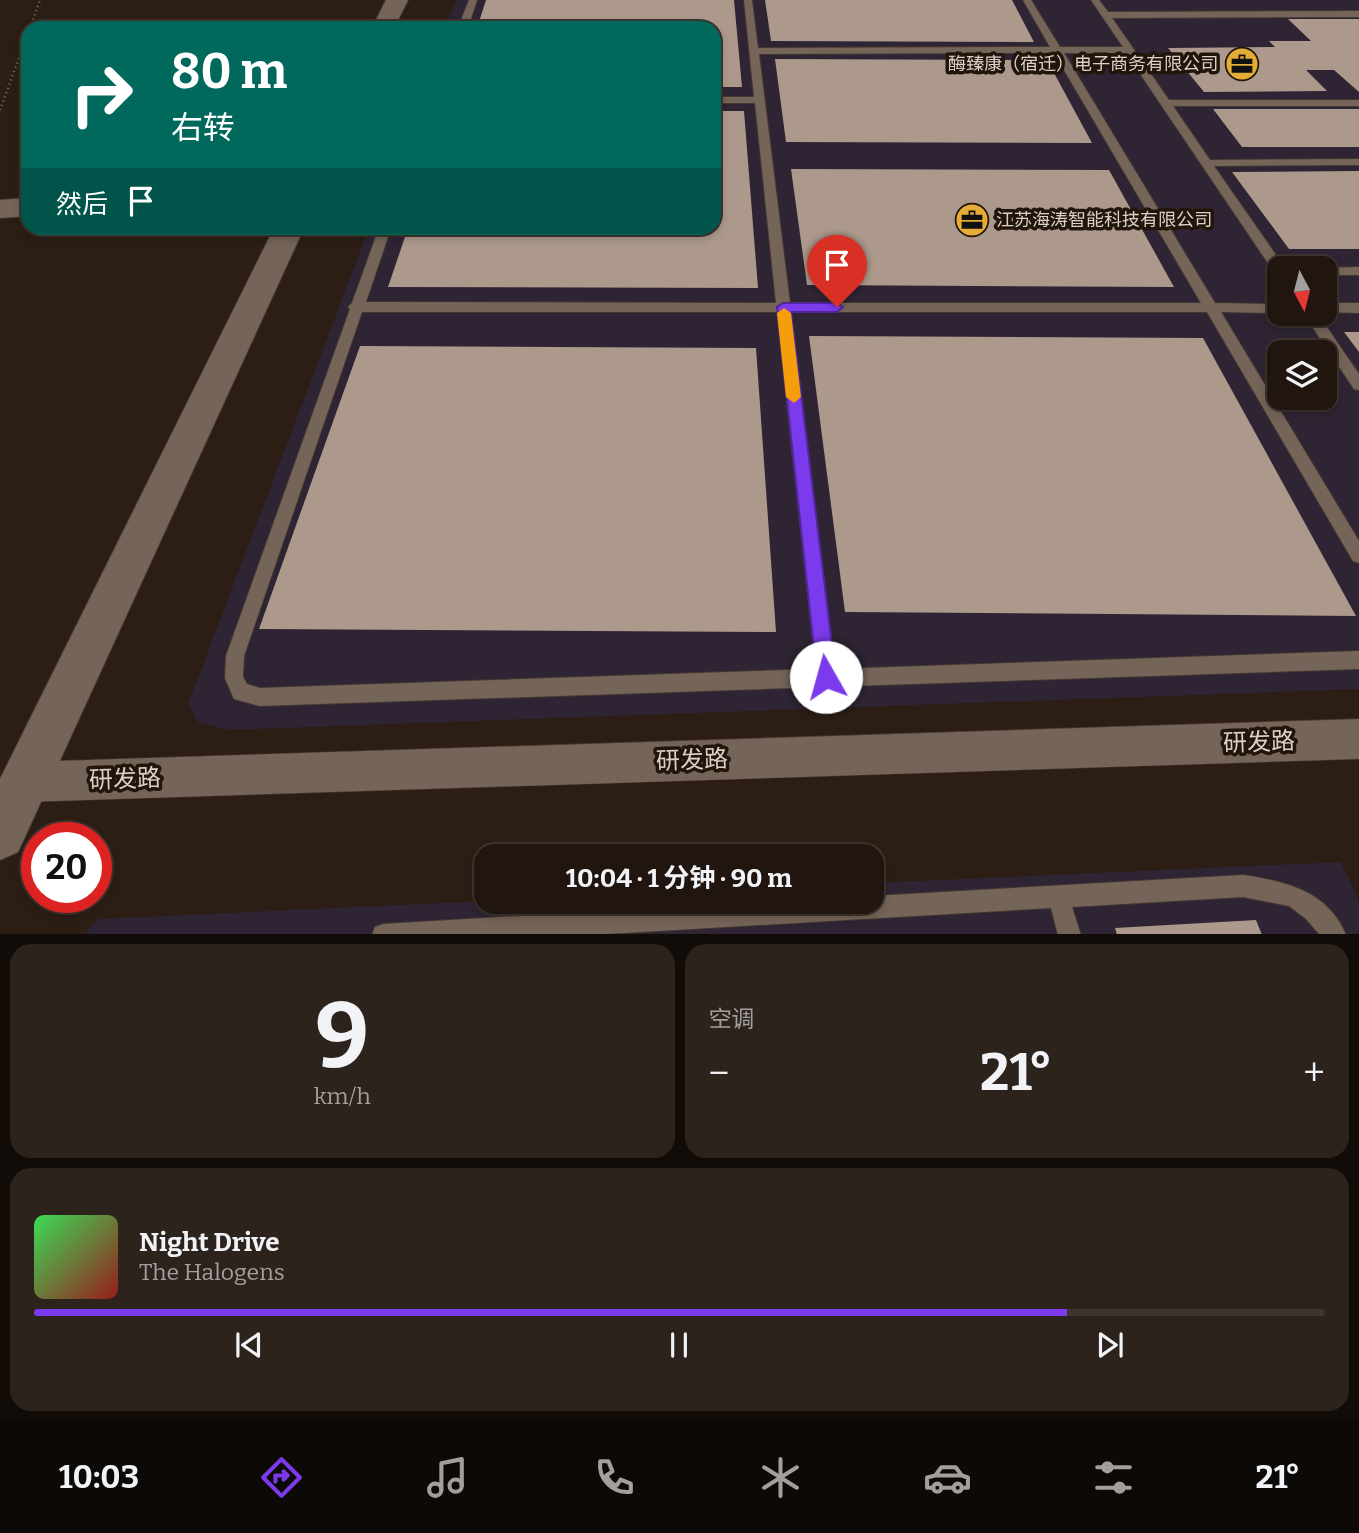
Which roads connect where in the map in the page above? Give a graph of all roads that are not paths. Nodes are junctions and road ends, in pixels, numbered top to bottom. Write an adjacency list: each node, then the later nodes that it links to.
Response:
1 (397, 0): 8 (street)
2 (472, 0): 9 (lane)
3 (748, 0): 12 (lane)
4 (1027, 0): 10 (lane)
5 (1095, 0): 7 (lane)
6 (1359, 14): 7 (lane)
7 (1105, 15): 11 (lane)
8 (386, 21)
9 (465, 21)
10 (1056, 50): 11 (lane); 12 (lane); 28 (lane)
11 (1129, 50): 15 (lane)
12 (754, 51): 14 (lane)
13 (721, 100): 14 (lane)
14 (760, 100): 27 (lane)
15 (1166, 103): 16 (lane); 18 (lane)
16 (1359, 103)
17 (1359, 162): 18 (lane)
18 (1207, 163): 23 (lane)
19 (21, 208): 20 (street)
20 (0, 209)
21 (286, 235): 38 (street)
22 (382, 235): 26 (lane)
23 (1270, 256)
24 (1337, 271): 25 (lane)
25 (1359, 271)
26 (355, 307): 27 (lane); 36 (lane)
27 (783, 307): 28 (lane); 36 (lane)
28 (1210, 308): 29 (lane); 34 (lane)
29 (1267, 308)
30 (1337, 308): 31 (lane)
31 (1359, 308)
32 (1319, 326): 33 (lane)
33 (1359, 385)
34 (1359, 556)
35 (1359, 660): 36 (lane)
36 (826, 677)
37 (1359, 738): 38 (street, 研发路)
38 (25, 782): 39 (street)
39 (0, 834)
40 (1059, 896): 41 (lane); 42 (lane); 43 (lane)
41 (383, 934)
42 (1070, 934)
43 (1335, 934)

